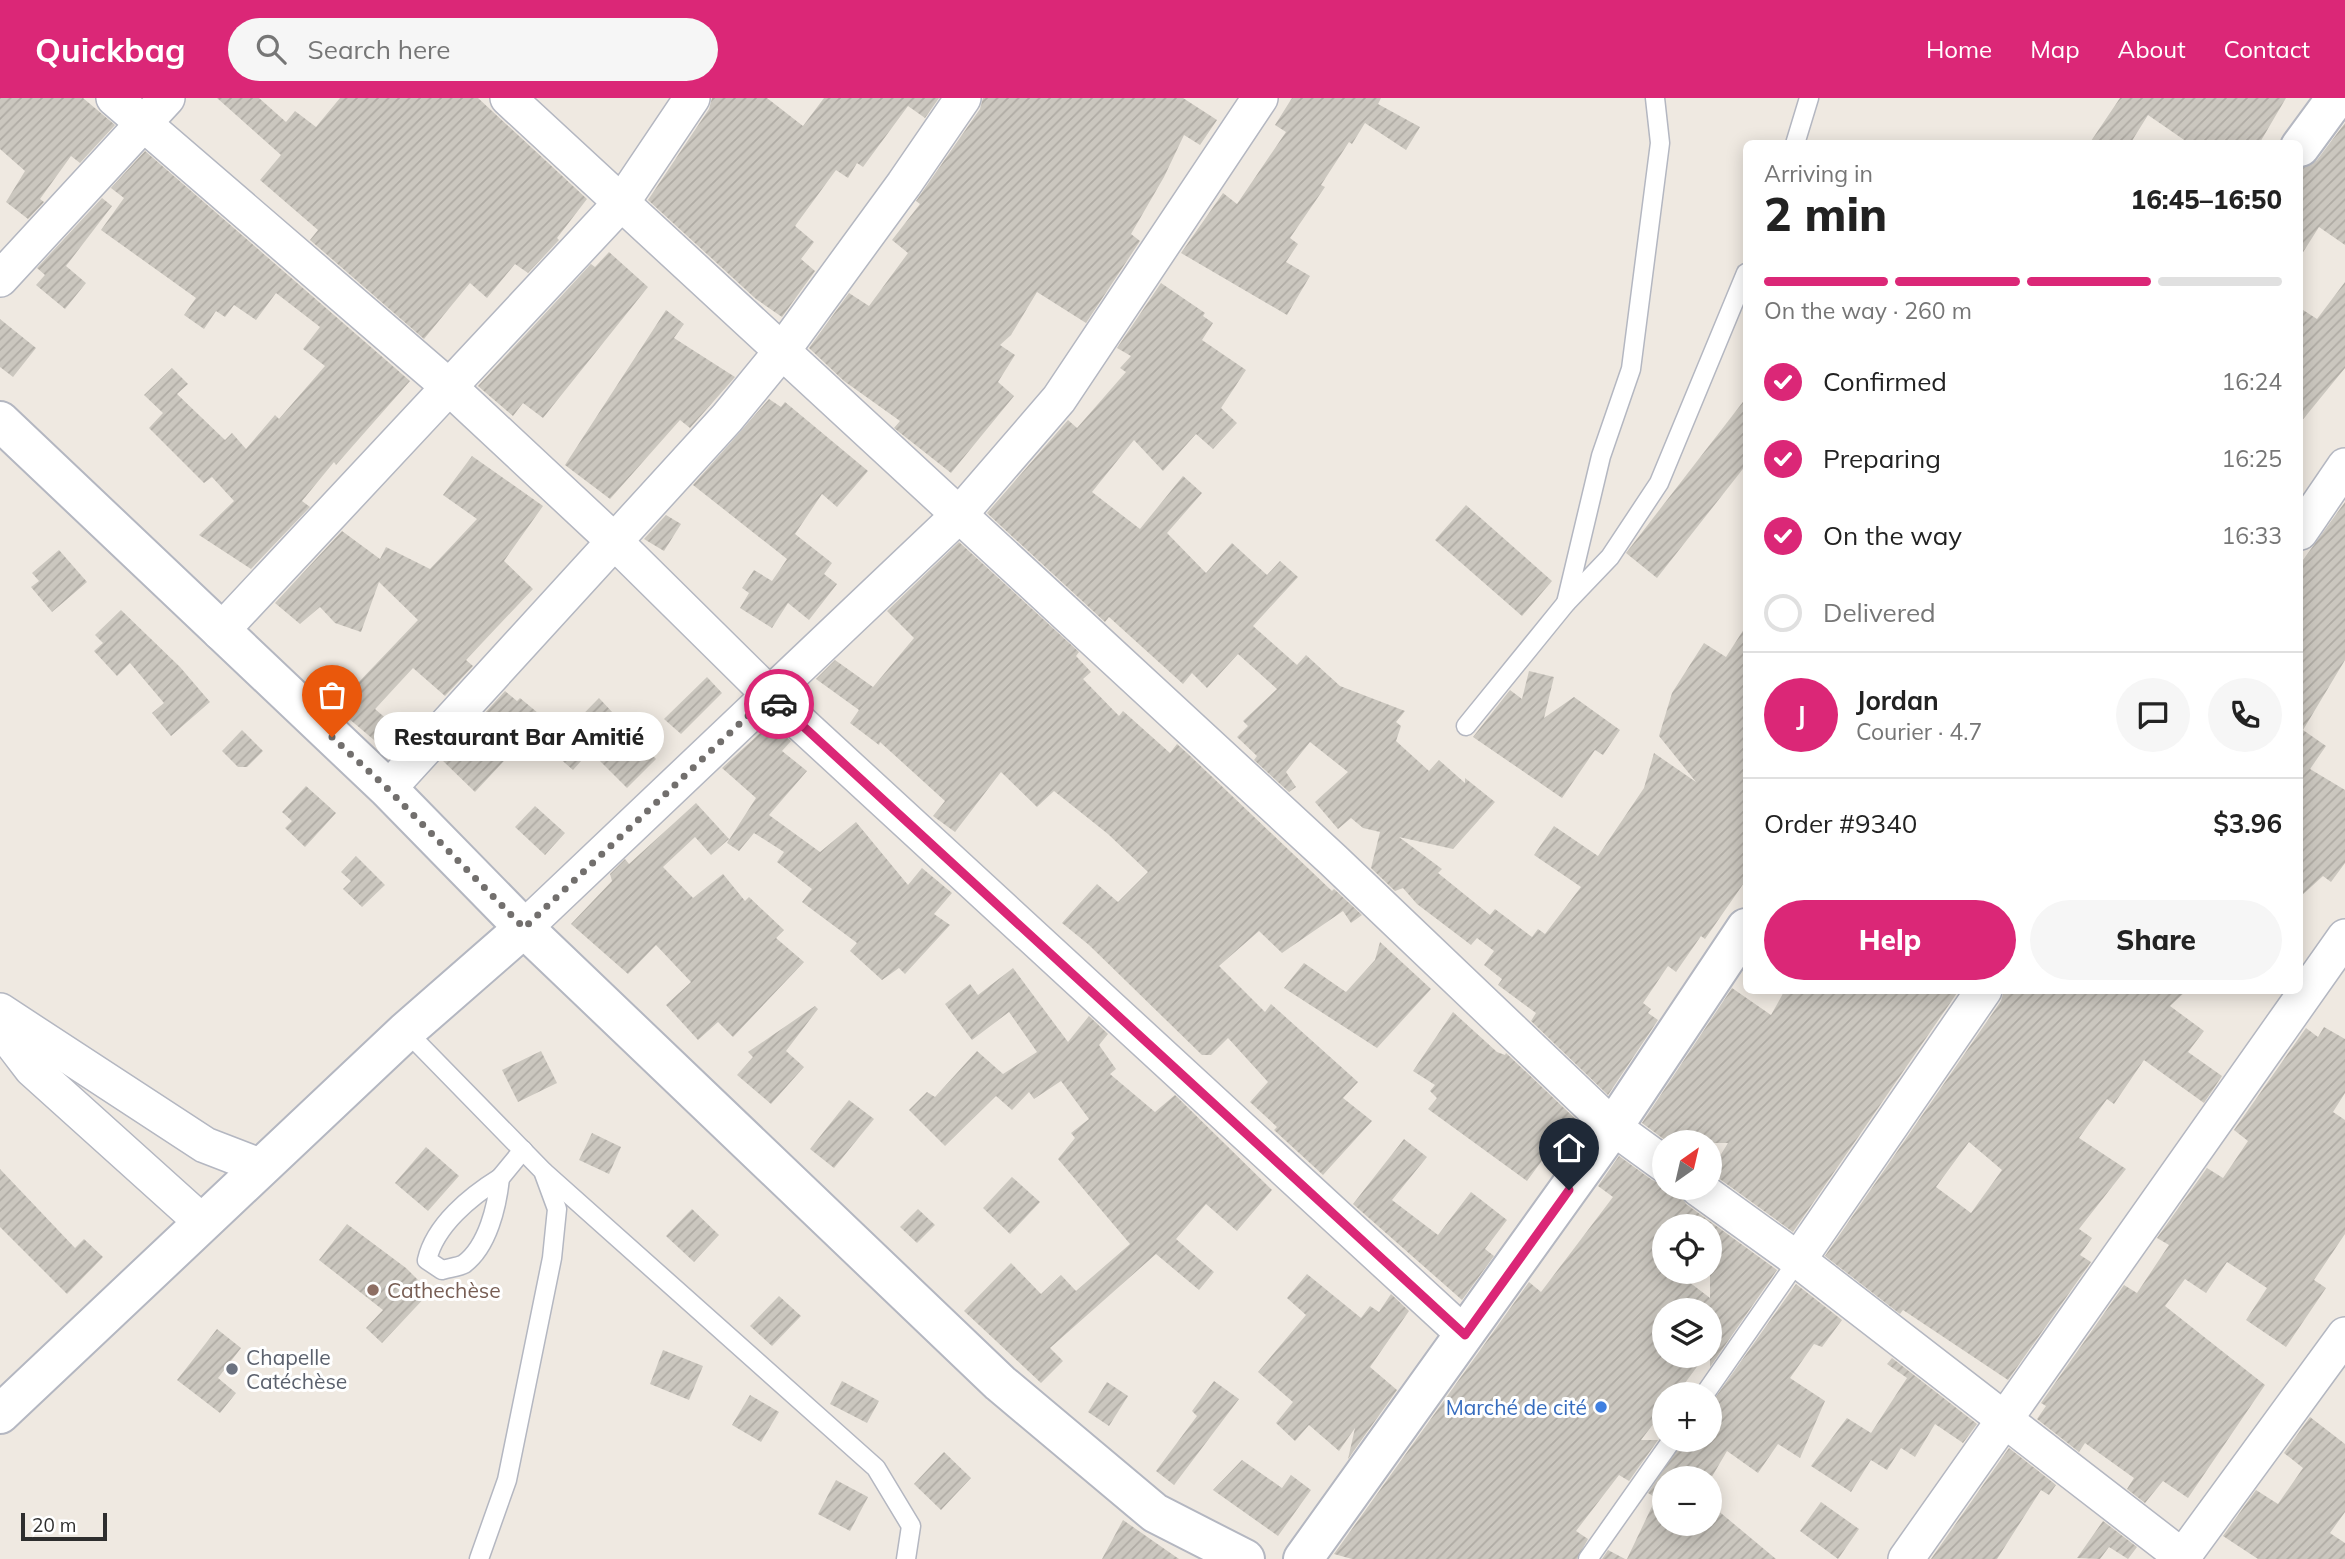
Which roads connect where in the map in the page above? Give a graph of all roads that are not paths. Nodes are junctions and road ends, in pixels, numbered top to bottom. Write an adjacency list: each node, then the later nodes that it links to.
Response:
1 (114, 98): 10 (street)
2 (167, 98): 10 (street)
3 (508, 98): 13 (street)
4 (692, 98): 13 (street)
5 (963, 98): 16 (street)
6 (1259, 98): 20 (street)
7 (1655, 98): 23 (lane)
8 (1809, 98): 11 (lane)
9 (2336, 98): 12 (street)
10 (142, 125): 14 (street); 17 (street)
11 (1796, 140)
12 (2303, 143)
13 (622, 202): 16 (street); 17 (street)
14 (0, 279)
15 (1743, 280): 23 (lane)
16 (782, 351): 20 (street); 22 (street)
17 (448, 386): 22 (street); 24 (street)
18 (0, 421): 24 (street)
19 (2345, 466): 21 (street)
20 (958, 516): 25 (street); 35 (street)
21 (2303, 528)
22 (613, 540): 25 (street); 27 (street)
23 (1566, 603): 26 (lane)
24 (220, 632): 27 (street)
25 (770, 695): 28 (street); 44 (street)
26 (1466, 726)
27 (388, 789): 28 (street)
28 (524, 928): 34 (street); 53 (street)
29 (1743, 932): 35 (street)
30 (2345, 937): 48 (street)
31 (1980, 994): 43 (street)
32 (0, 1011): 38 (street)
33 (0, 1027): 42 (street)
34 (406, 1031): 36 (lane); 38 (street)
35 (1613, 1127): 37 (street); 44 (street)
36 (523, 1150): 39 (lane); 40 (lane)
37 (1652, 1155)
38 (262, 1167): 42 (street)
39 (543, 1171): 51 (lane); 52 (lane)
40 (500, 1178): 40 (lane)
41 (1716, 1200): 43 (street)
42 (203, 1223): 47 (street)
43 (1798, 1259): 46 (lane); 48 (street)
44 (1465, 1335): 54 (street)
45 (2345, 1335): 50 (street)
46 (1712, 1382)
47 (0, 1415)
48 (2004, 1418): 50 (street); 56 (street)
49 (1664, 1452): 55 (lane)
50 (2183, 1558)
51 (479, 1559)
52 (906, 1559)
53 (1245, 1559)
54 (1303, 1559)
55 (1588, 1559)
56 (1906, 1559)

